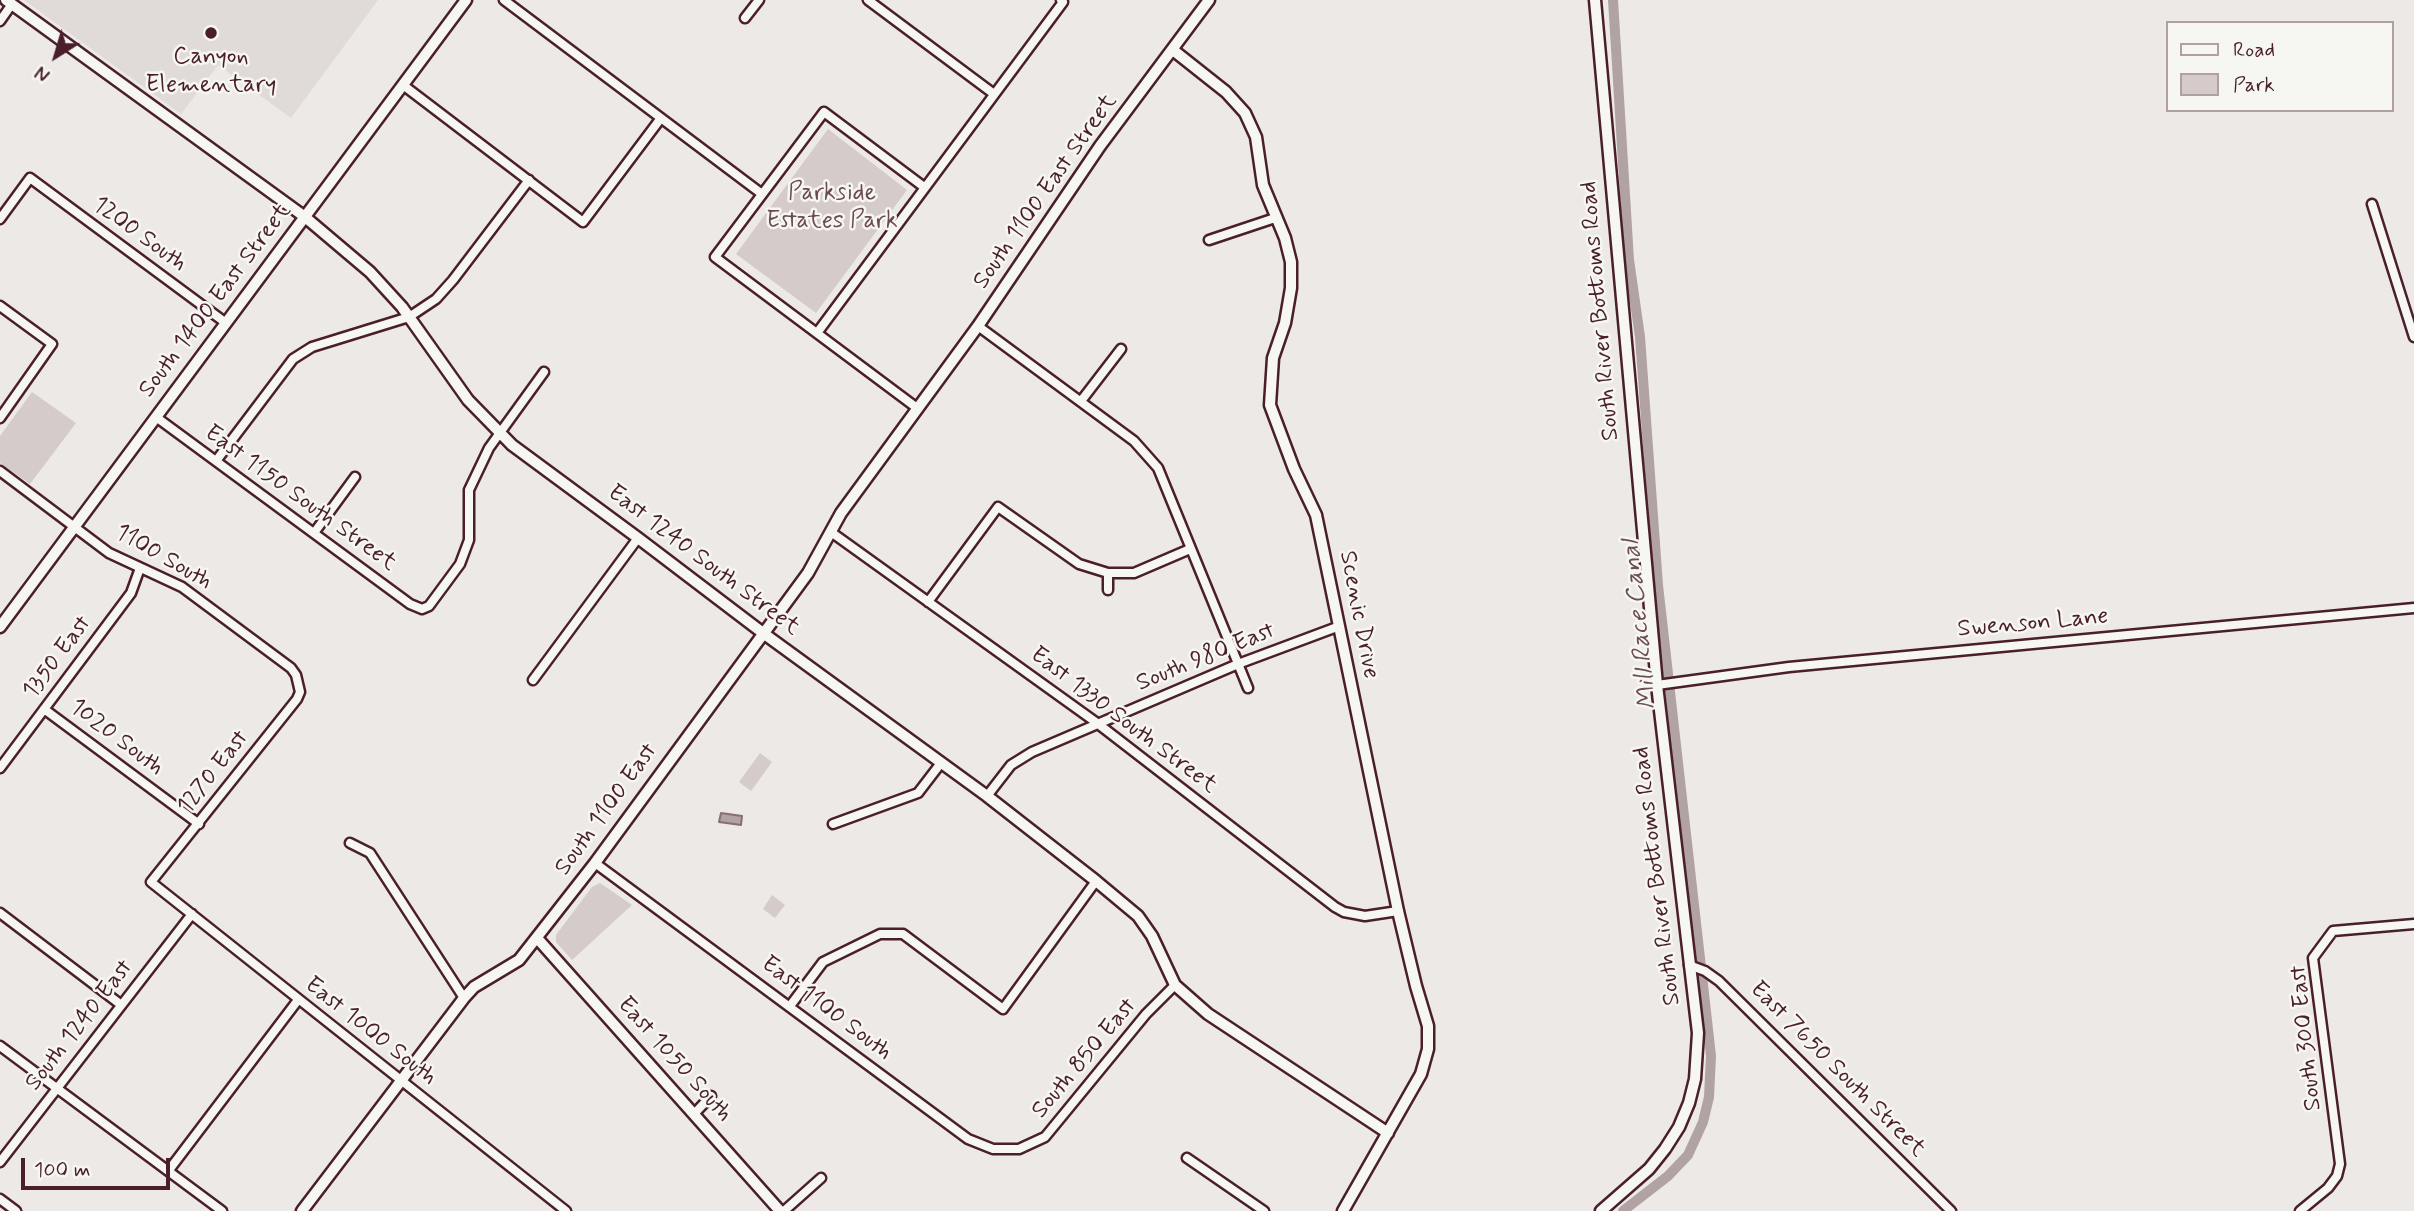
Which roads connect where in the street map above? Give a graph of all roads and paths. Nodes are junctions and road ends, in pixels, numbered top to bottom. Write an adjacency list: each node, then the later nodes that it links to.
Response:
1 (466, 0): 12 (street, South 1400 East Street)
2 (504, 0): 14 (street)
3 (760, 0): 9 (street)
4 (868, 0): 13 (street)
5 (1209, 0): 11 (street, South 1100 East Street)
6 (1595, 0): 55 (street, South River Bottoms Road)
7 (1062, 1): 13 (street)
8 (9, 2): 10 (street); 19 (street, East 1240 South Street)
9 (745, 18)
10 (0, 20)
11 (1173, 50): 20 (street, Scenic Drive); 26 (street, South 1100 East Street)
12 (403, 85): 15 (street); 19 (street, South 1400 East Street)
13 (994, 94): 16 (street)
14 (661, 118): 15 (street); 17 (street)
15 (529, 180): 24 (street)
16 (924, 187): 17 (street); 27 (street)
17 (762, 194): 27 (street)
18 (2372, 204): 28 (street)
19 (304, 217): 24 (street, East 1240 South Street); 25 (street, South 1400 East Street)
20 (1275, 218): 22 (street); 50 (street, Scenic Drive)
21 (0, 219): 25 (street, 1200 South)
22 (1209, 240)
23 (0, 306): 34 (street)
24 (409, 317): 35 (street, East 1240 South Street); 36 (street)
25 (226, 323): 33 (street, South 1400 East Street)
26 (978, 326): 31 (street); 32 (street, South 1100 East Street)
27 (817, 334): 32 (street)
28 (2414, 337)
29 (1121, 349): 31 (street)
30 (544, 372): 35 (street)
31 (1081, 401): 43 (street)
32 (917, 408): 40 (street, South 1100 East)
33 (156, 417): 36 (street, East 1150 South Street); 39 (street, South 1400 East Street)
34 (0, 418)
35 (499, 433): 41 (street, East 1150 South Street); 42 (street, East 1240 South Street)
36 (216, 461): 41 (street, East 1150 South Street)
37 (0, 471): 39 (street, 1100 South)
38 (355, 477): 41 (street)
39 (74, 527): 44 (street, 1100 South); 49 (street, South 1400 East Street)
40 (831, 532): 47 (street, East 1330 South Street); 51 (street, South 1100 East)
41 (314, 533)
42 (638, 538): 51 (street, East 1240 South Street); 53 (street)
43 (1190, 549): 45 (street); 52 (street)
44 (140, 568): 54 (street, 1100 South); 57 (street, 1350 East)
45 (1108, 573): 46 (street); 47 (street)
46 (1108, 590)
47 (928, 601): 58 (street, East 1330 South Street)
48 (2414, 608): 55 (street, Swenson Lane)
49 (0, 626)
50 (1337, 626): 52 (street, South 980 East); 68 (street, Scenic Drive)
51 (762, 633): 59 (street, East 1240 South Street); 65 (street, South 1100 East)
52 (1238, 664): 56 (street); 58 (street, South 980 East)
53 (533, 680)
54 (299, 684): 62 (street, 1270 East)
55 (1660, 685): 73 (street, South River Bottoms Road)
56 (1248, 688)
57 (44, 709): 60 (street, 1350 East); 62 (street, 1020 South)
58 (1097, 723): 61 (street, South 980 East); 68 (street, East 1330 South Street)
59 (941, 763): 61 (street, East 1240 South Street); 63 (street)
60 (0, 768)
61 (987, 796): 66 (street, East 1240 South Street)
62 (199, 824): 67 (street, 1270 East)
63 (832, 824)
64 (350, 843): 75 (street)
65 (595, 863): 72 (street, South 1100 East); 78 (street, East 1100 South)
66 (1096, 881): 74 (street, East 1240 South Street); 78 (street)
67 (151, 883): 70 (street, East 1000 South)
68 (1398, 911): 84 (street, Scenic Drive)
69 (0, 913): 77 (street)
70 (192, 914): 76 (street, East 1000 South); 77 (street, South 1240 East)
71 (2414, 924): 100 (street, South 300 East)
72 (537, 937): 75 (street, South 1100 East); 83 (street, East 1050 South)
73 (1697, 968): 98 (street, South River Bottoms Road); 99 (street, East 7650 South Street)
74 (1175, 985): 84 (street, East 1240 South Street); 85 (street, South 850 East)
75 (464, 998): 80 (street, South 1100 East)
76 (298, 1000): 80 (street, East 1000 South); 88 (street)
77 (120, 1004): 81 (street, South 1240 East)
78 (790, 1006): 85 (street, East 1100 South)
79 (0, 1046): 81 (street)
80 (400, 1080): 93 (street, South 1100 East); 94 (street, East 1000 South)
81 (56, 1087): 87 (street, South 1240 East); 88 (street)
82 (711, 1096): 83 (street)
83 (694, 1114): 95 (street, East 1050 South)
84 (1388, 1133): 97 (street, Scenic Drive)
85 (1019, 1149)
86 (1187, 1158): 96 (street)
87 (0, 1162)
88 (169, 1170): 92 (street)
89 (821, 1178): 95 (street)
90 (0, 1199): 91 (street)
91 (16, 1211)
92 (222, 1211)
93 (302, 1211)
94 (566, 1211)
95 (782, 1211)
96 (1264, 1211)
97 (1343, 1211)
98 (1601, 1211)
99 (1951, 1211)
100 (2300, 1211)

